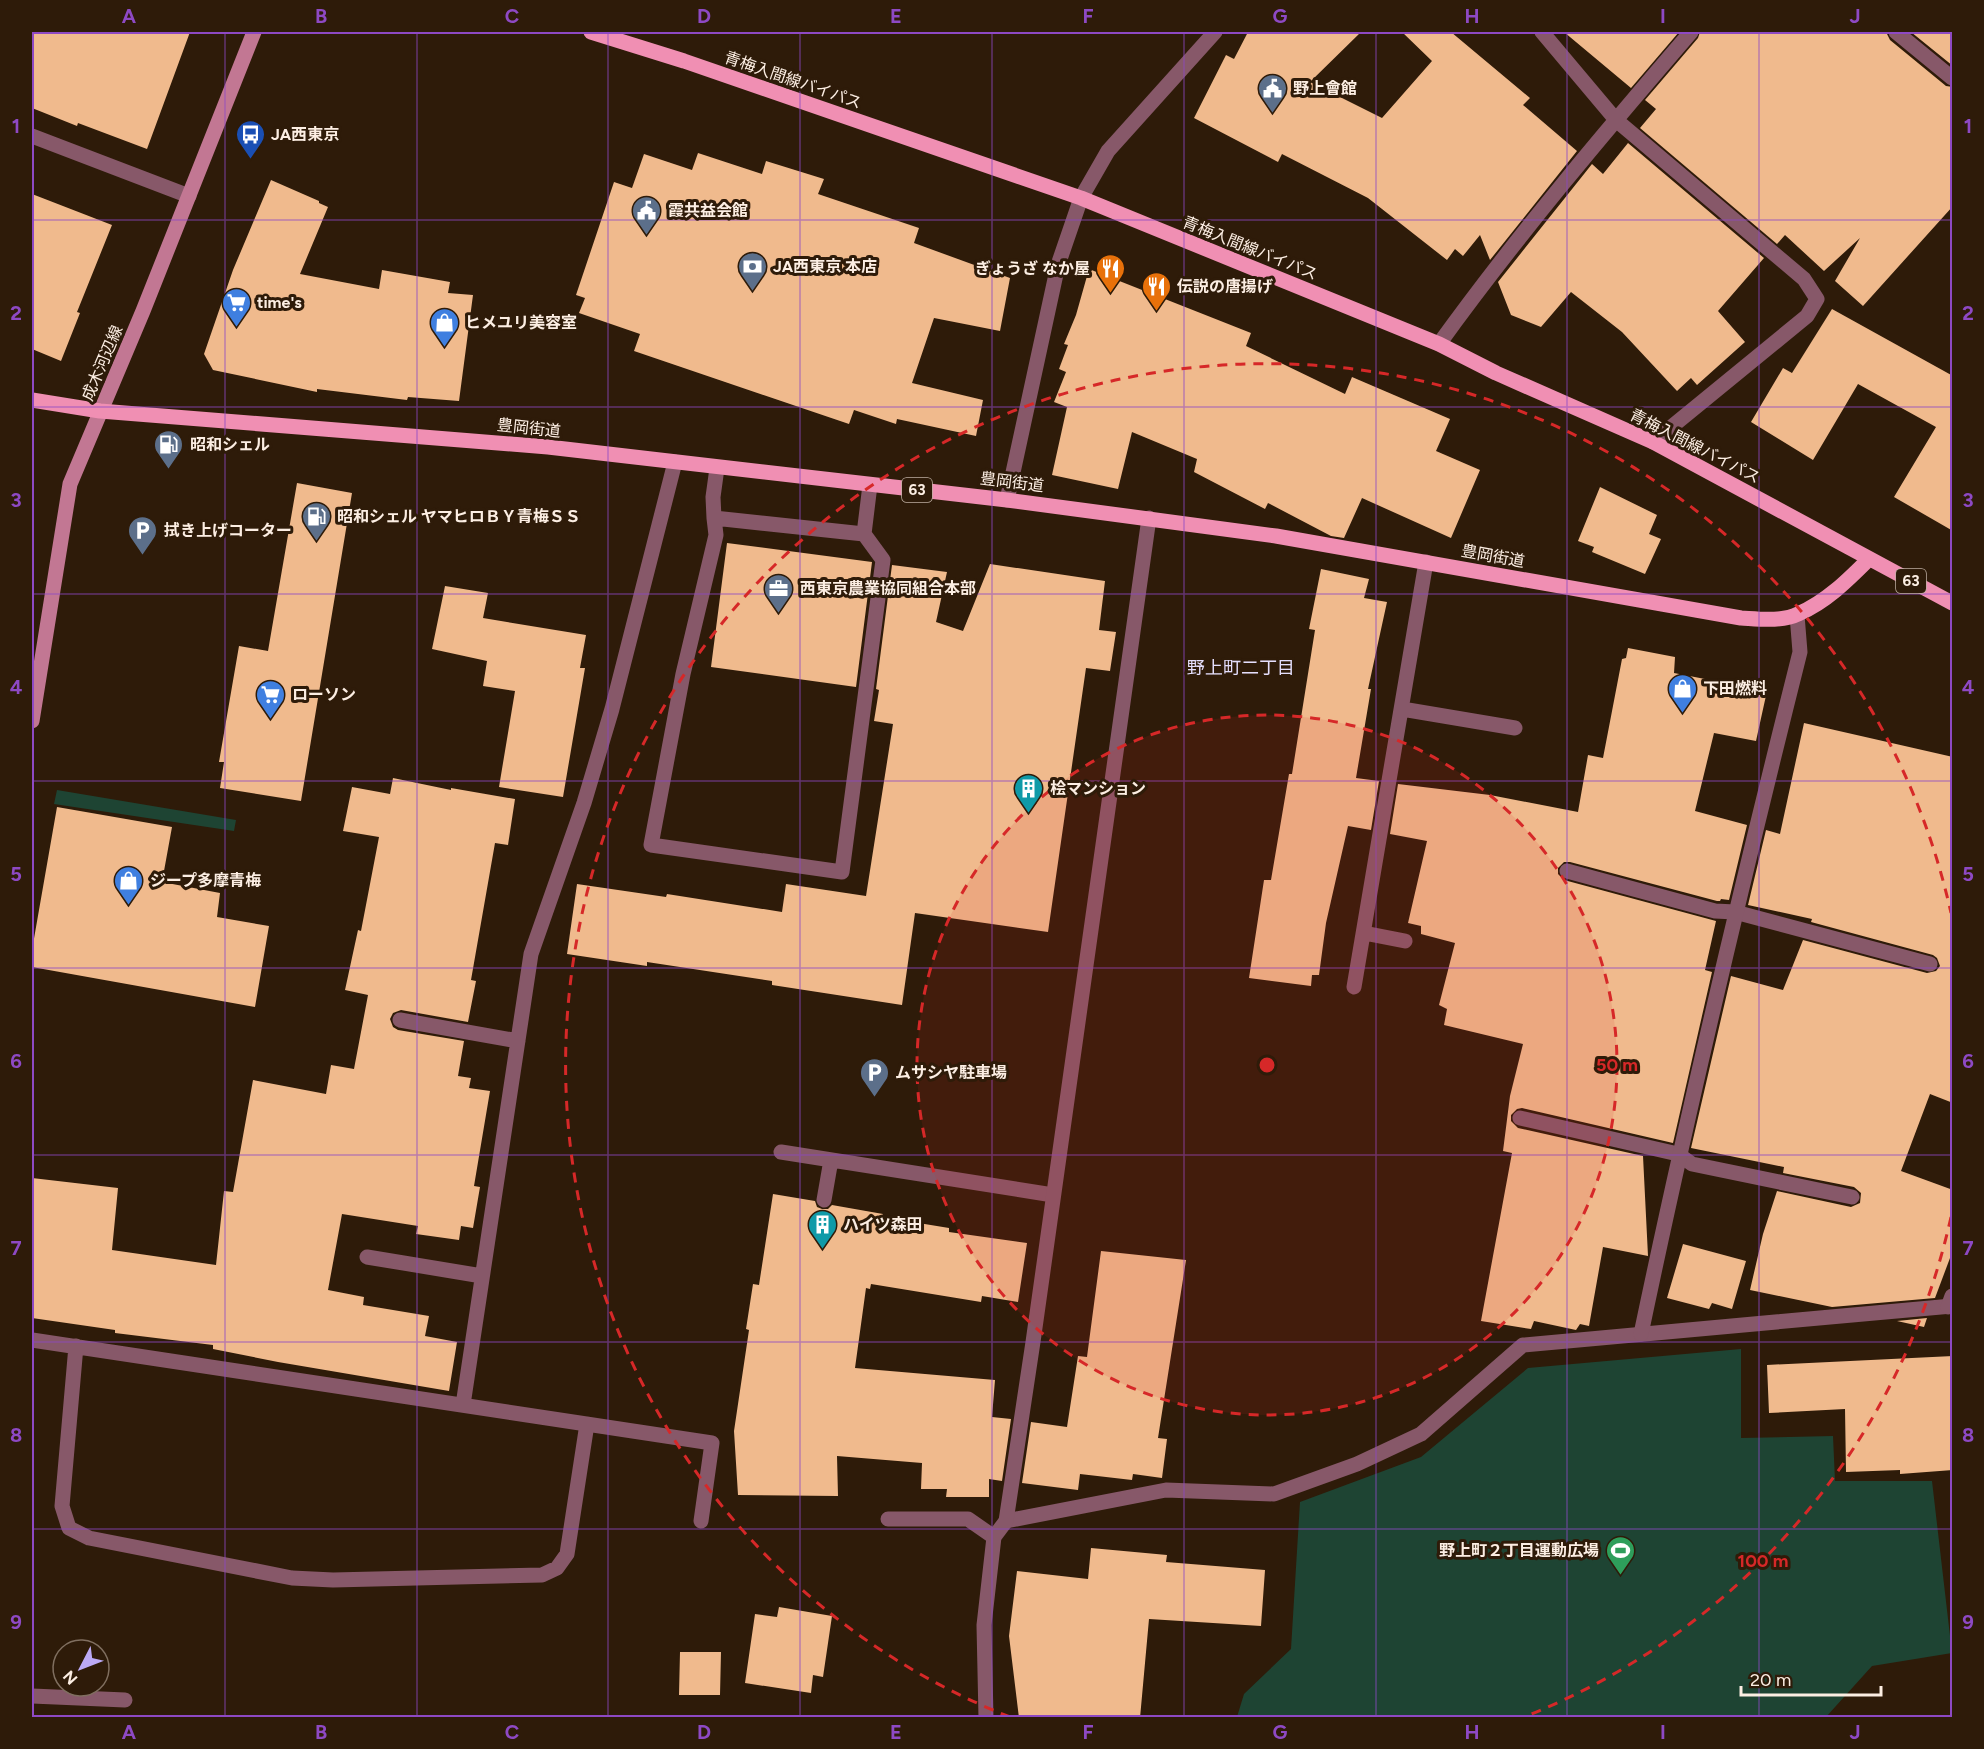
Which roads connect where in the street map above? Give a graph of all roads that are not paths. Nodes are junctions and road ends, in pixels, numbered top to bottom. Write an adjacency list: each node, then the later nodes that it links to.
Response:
1 (254, 32): 10 (main road, 成木河辺線)
2 (591, 32): 11 (main road, 青梅入間線バイパス / 63)
3 (1215, 32): 11 (street)
4 (1542, 32): 8 (street)
5 (1691, 32): 8 (street)
6 (1896, 32): 7 (street)
7 (1953, 78)
8 (1616, 120): 12 (street); 15 (street)
9 (32, 136): 10 (street)
10 (189, 196): 14 (main road, 成木河辺線)
11 (1081, 198): 12 (main road, 青梅入間線バイパス / 63); 19 (street)
12 (1439, 344): 15 (main road, 青梅入間線バイパス / 63)
13 (32, 400): 14 (main road, 豊岡街道 / 63)
14 (100, 411): 16 (main road, 豊岡街道 / 63); 28 (main road, 成木河辺線)
15 (1653, 442): 23 (main road, 青梅入間線バイパス / 63)
16 (675, 462): 17 (main road, 豊岡街道 / 63); 37 (street)
17 (717, 468): 18 (main road, 豊岡街道 / 63); 20 (street)
18 (870, 485): 19 (main road, 豊岡街道 / 63); 22 (street)
19 (1006, 500): 21 (main road, 豊岡街道 / 63)
20 (714, 518): 22 (street); 22 (street)
21 (1149, 518): 24 (main road, 豊岡街道 / 63); 42 (street)
22 (864, 534)
23 (1869, 559): 25 (main road, 63); 26 (main road, 豊岡街道 / 63)
24 (1426, 562): 26 (main road, 豊岡街道 / 63); 27 (street)
25 (1953, 603)
26 (1797, 615): 31 (street)
27 (1402, 709): 29 (street); 32 (street)
28 (32, 722)
29 (1515, 728)
30 (1567, 872): 31 (street)
31 (1735, 912): 34 (street); 40 (street)
32 (1364, 933): 33 (street); 35 (street)
33 (1405, 941)
34 (1930, 964)
35 (1354, 987)
36 (400, 1020): 37 (street)
37 (518, 1041): 46 (street)
38 (1520, 1118): 40 (street)
39 (781, 1152): 41 (street)
40 (1678, 1154): 43 (street); 48 (street)
41 (831, 1160): 42 (street); 44 (street)
42 (1053, 1195): 55 (street)
43 (1852, 1197)
44 (824, 1200)
45 (367, 1257): 46 (street)
46 (482, 1276): 51 (street)
47 (1951, 1303): 48 (street)
48 (1641, 1334): 55 (street)
49 (32, 1340): 50 (street)
50 (76, 1346): 51 (street); 52 (street)
51 (463, 1405): 52 (street)
52 (587, 1424): 54 (street)
53 (888, 1519): 56 (street)
54 (701, 1521)
55 (1006, 1521): 56 (street)
56 (994, 1537): 59 (street)
57 (32, 1695): 58 (street)
58 (125, 1700)
59 (986, 1718)

